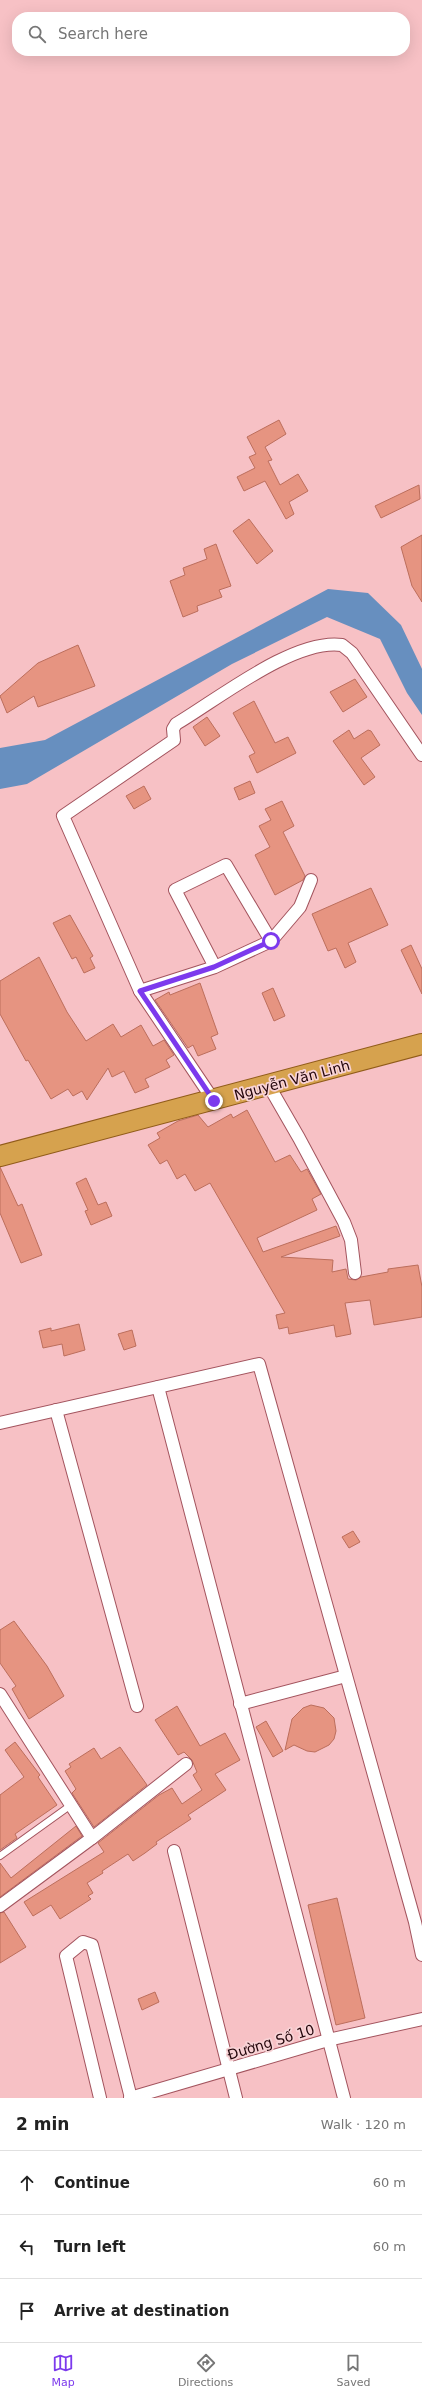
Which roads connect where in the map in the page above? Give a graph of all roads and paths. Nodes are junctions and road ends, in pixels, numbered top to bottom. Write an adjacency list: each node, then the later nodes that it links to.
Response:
1 (422, 756): 5 (street)
2 (311, 880): 3 (street)
3 (271, 941): 4 (street); 4 (street)
4 (214, 967): 5 (street)
5 (140, 991): 8 (street)
6 (422, 1044): 7 (highway, Nguyễn Văn Linh)
7 (269, 1086): 8 (highway, Nguyễn Văn Linh); 10 (street)
8 (214, 1101): 9 (highway, Nguyễn Văn Linh)
9 (0, 1156)
10 (355, 1273)
11 (158, 1387): 12 (street); 14 (street); 16 (street)
12 (56, 1410): 13 (street); 17 (street)
13 (0, 1423)
14 (346, 1676): 16 (street); 24 (street)
15 (0, 1694): 19 (street)
16 (240, 1704): 26 (street)
17 (137, 1706)
18 (186, 1764): 20 (street)
19 (71, 1805): 20 (street); 22 (lane)
20 (92, 1838): 23 (street)
21 (174, 1851): 27 (street)
22 (0, 1856)
23 (0, 1906)
24 (422, 1955)
25 (422, 2019): 26 (street, Đường Số 10)
26 (328, 2040): 27 (street, Đường Số 10); 31 (street)
27 (229, 2070): 29 (street, Đường Số 10); 30 (street)
28 (100, 2098): 29 (street)
29 (130, 2098)
30 (236, 2098)
31 (344, 2098)

